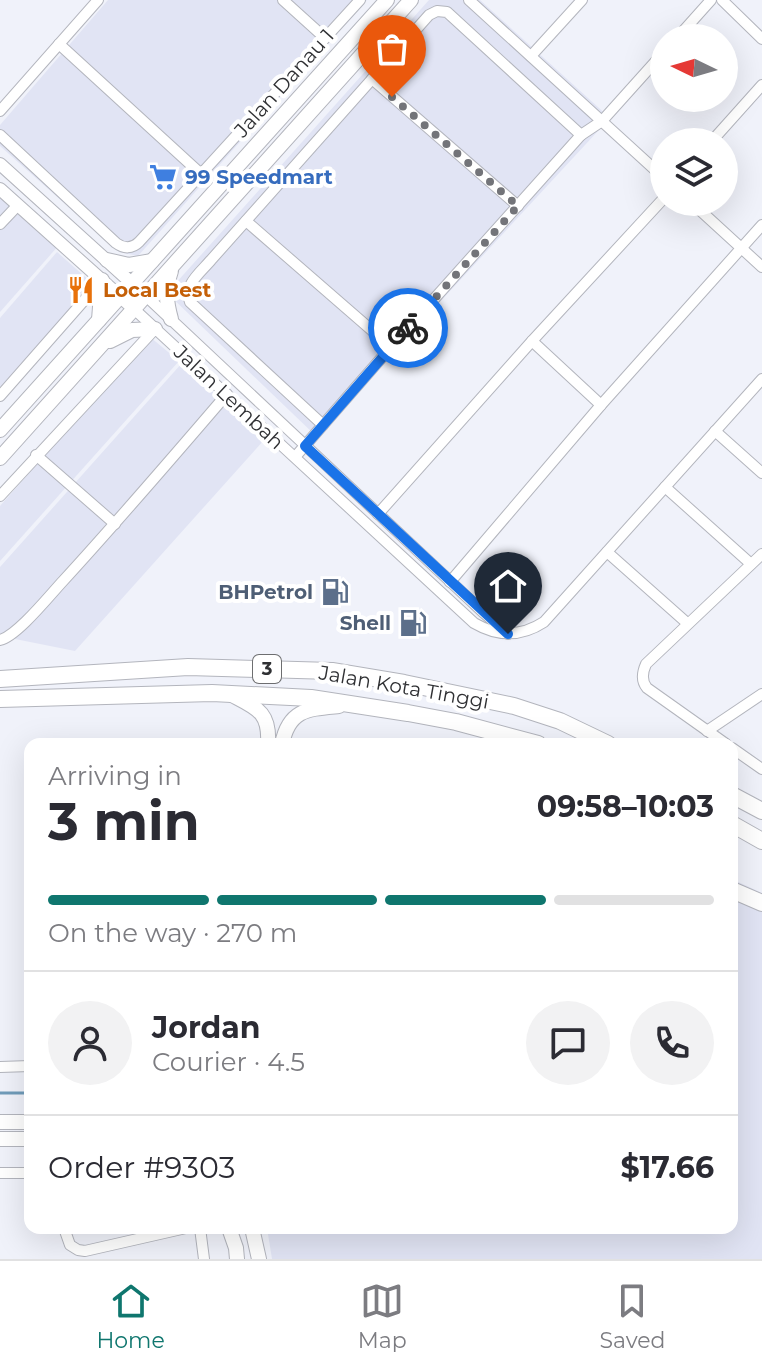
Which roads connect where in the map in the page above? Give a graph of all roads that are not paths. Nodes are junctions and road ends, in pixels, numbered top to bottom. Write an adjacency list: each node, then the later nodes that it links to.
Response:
1 (98, 0): 13 (street)
2 (283, 0): 11 (street)
3 (360, 0): 11 (street, Jalan Danau 1)
4 (387, 0): 36 (main road)
5 (411, 0): 37 (main road)
6 (469, 0): 14 (street)
7 (582, 0): 14 (street)
8 (711, 0): 10 (street)
9 (722, 0): 12 (street)
10 (690, 24)
11 (325, 38): 25 (street, Jalan Danau 1)
12 (762, 39)
13 (59, 44): 18 (street); 25 (street)
14 (531, 56): 19 (street)
15 (650, 68): 19 (street)
16 (372, 79): 22 (street); 28 (street); 31 (street)
17 (762, 85): 20 (street)
18 (0, 111)
19 (602, 121): 22 (street); 24 (street)
20 (724, 128)
21 (0, 135): 25 (street, Jalan Danau 1)
22 (581, 135): 28 (street)
23 (0, 164): 35 (street)
24 (650, 165)
25 (201, 174)
26 (0, 189): 27 (street)
27 (18, 205): 32 (street); 39 (street)
28 (518, 206): 49 (street)
29 (650, 213): 47 (street)
30 (706, 216): 34 (street)
31 (246, 221): 49 (street); 54 (street)
32 (0, 224)
33 (762, 225): 34 (street)
34 (741, 248): 38 (street); 53 (street)
35 (107, 260): 36 (main road); 40 (street)
36 (152, 261): 40 (main road)
37 (172, 266): 41 (main road); 44 (main road)
38 (762, 267)
39 (102, 280): 42 (street); 45 (main road); 52 (street)
40 (133, 283): 41 (street); 42 (main road)
41 (146, 296): 43 (main road); 44 (street, Jalan Lembah)
42 (120, 297): 43 (street); 45 (main road)
43 (134, 309): 46 (street, Jalan Lembah); 48 (main road)
44 (171, 319): 57 (street, Jalan Lembah)
45 (99, 320): 55 (main road)
46 (155, 329): 48 (main road); 51 (street, Jalan Lembah); 58 (street)
47 (532, 341): 53 (street); 64 (street)
48 (101, 346): 60 (main road)
49 (391, 347): 54 (street)
50 (762, 379): 56 (street)
51 (227, 394): 59 (street, Jalan Lembah); 65 (street)
52 (0, 396)
53 (601, 405): 69 (street)
54 (323, 425): 57 (street)
55 (0, 430)
56 (715, 431): 61 (street); 62 (street)
57 (305, 446): 59 (street); 64 (street, Jalan Lembah)
58 (36, 455): 63 (street); 65 (street)
59 (295, 457): 71 (street, Jalan Lembah)
60 (0, 458)
61 (762, 473)
62 (665, 487): 66 (street); 68 (street)
63 (0, 496)
64 (378, 514): 69 (street, Jalan Lembah)
65 (115, 524): 72 (street)
66 (607, 552): 70 (street); 71 (street)
67 (762, 554): 68 (street)
68 (751, 564): 70 (street)
69 (450, 582): 71 (street, Jalan Lembah)
70 (687, 623): 78 (street)
71 (508, 634)
72 (0, 640)
73 (0, 679): 82 (highway, Jalan Kota Tinggi / 3)
74 (228, 693): 76 (highway, Jalan Kota Tinggi / 3); 77 (highway, Jalan Kota Tinggi / 3); 79 (main road)
75 (761, 695): 78 (street)
76 (0, 699)
77 (355, 704): 80 (main road); 81 (highway, Jalan Kota Tinggi / 3)
78 (707, 731): 83 (street)
79 (268, 738)
80 (284, 738)
81 (516, 738)
82 (595, 738)
83 (717, 738)
84 (738, 752): 85 (street)
85 (762, 769)
86 (738, 798): 87 (highway)
87 (762, 811)
88 (738, 827): 89 (highway)
89 (762, 841)
90 (738, 893): 91 (highway)
91 (762, 903)
92 (24, 1066): 93 (street)
93 (0, 1067)
94 (0, 1122): 95 (main road)
95 (24, 1122)
96 (0, 1139): 97 (main road)
97 (24, 1139)
98 (0, 1173): 99 (street)
99 (24, 1173)
100 (65, 1234): 101 (street)
101 (160, 1234)
102 (201, 1234): 105 (street)
103 (231, 1234): 106 (main road)
104 (253, 1234): 107 (main road)
105 (204, 1259)
106 (237, 1259)
107 (259, 1259)

